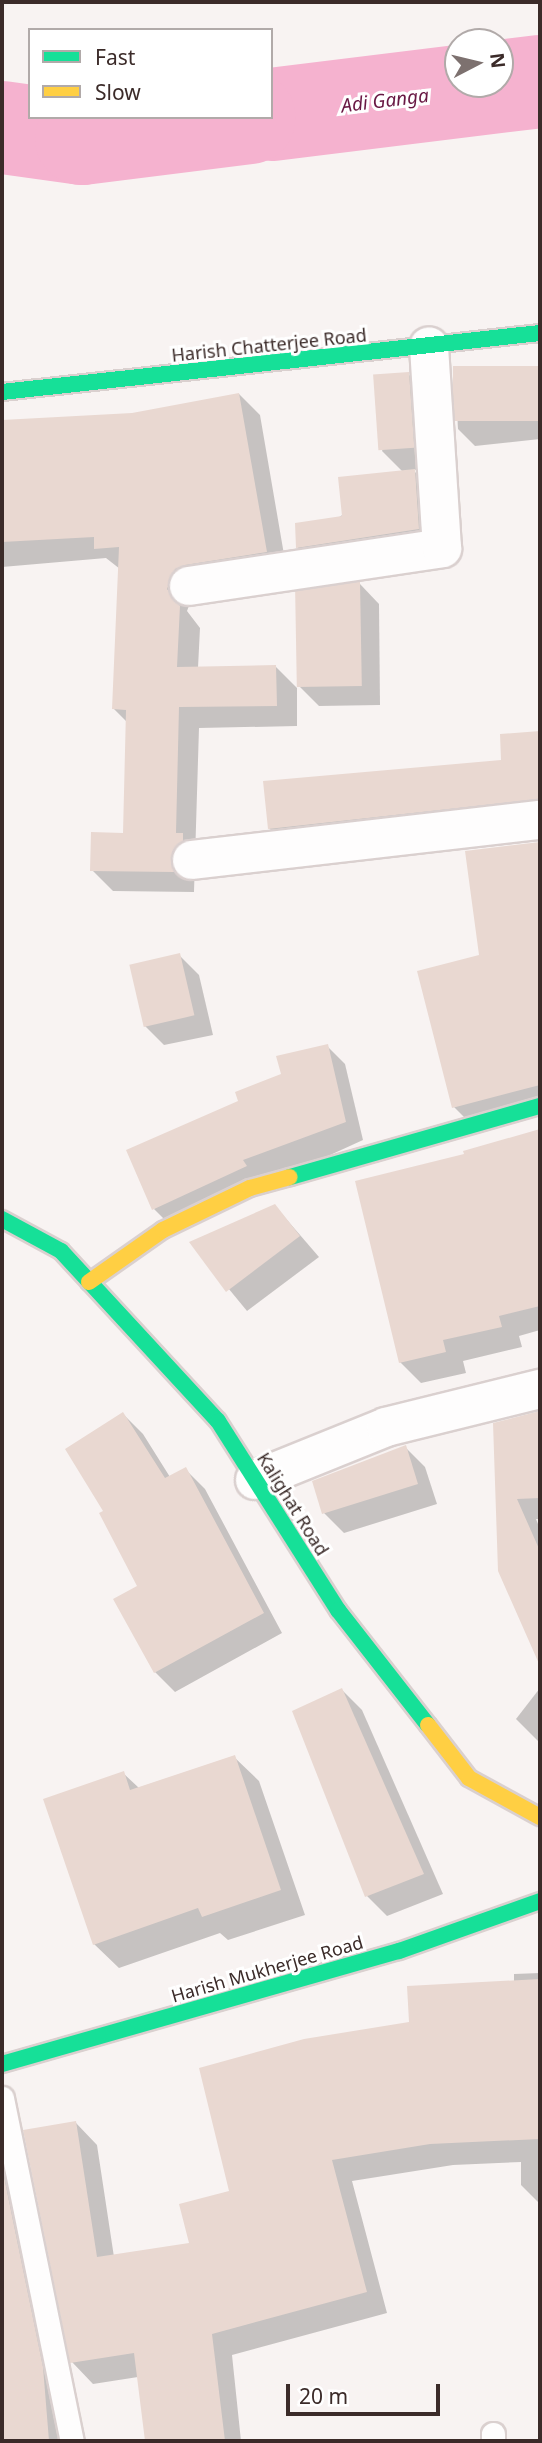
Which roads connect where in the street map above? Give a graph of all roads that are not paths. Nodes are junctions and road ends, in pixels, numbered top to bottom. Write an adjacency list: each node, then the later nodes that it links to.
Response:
1 (540, 333): 2 (street, Harish Chatterjee Road)
2 (429, 346): 3 (street, Harish Chatterjee Road); 4 (street)
3 (2, 392)
4 (189, 586)
5 (540, 820): 6 (street)
6 (192, 860)
7 (540, 1106): 9 (street)
8 (2, 1219): 9 (street, Kalighat Road)
9 (89, 1282): 11 (street, Kalighat Road)
10 (540, 1389): 11 (street)
11 (255, 1480): 12 (street, Kalighat Road)
12 (540, 1816)
13 (540, 1901): 14 (street, Harish Mukherjee Road)
14 (2, 2064)
15 (2, 2098): 16 (lane)
16 (72, 2441)

